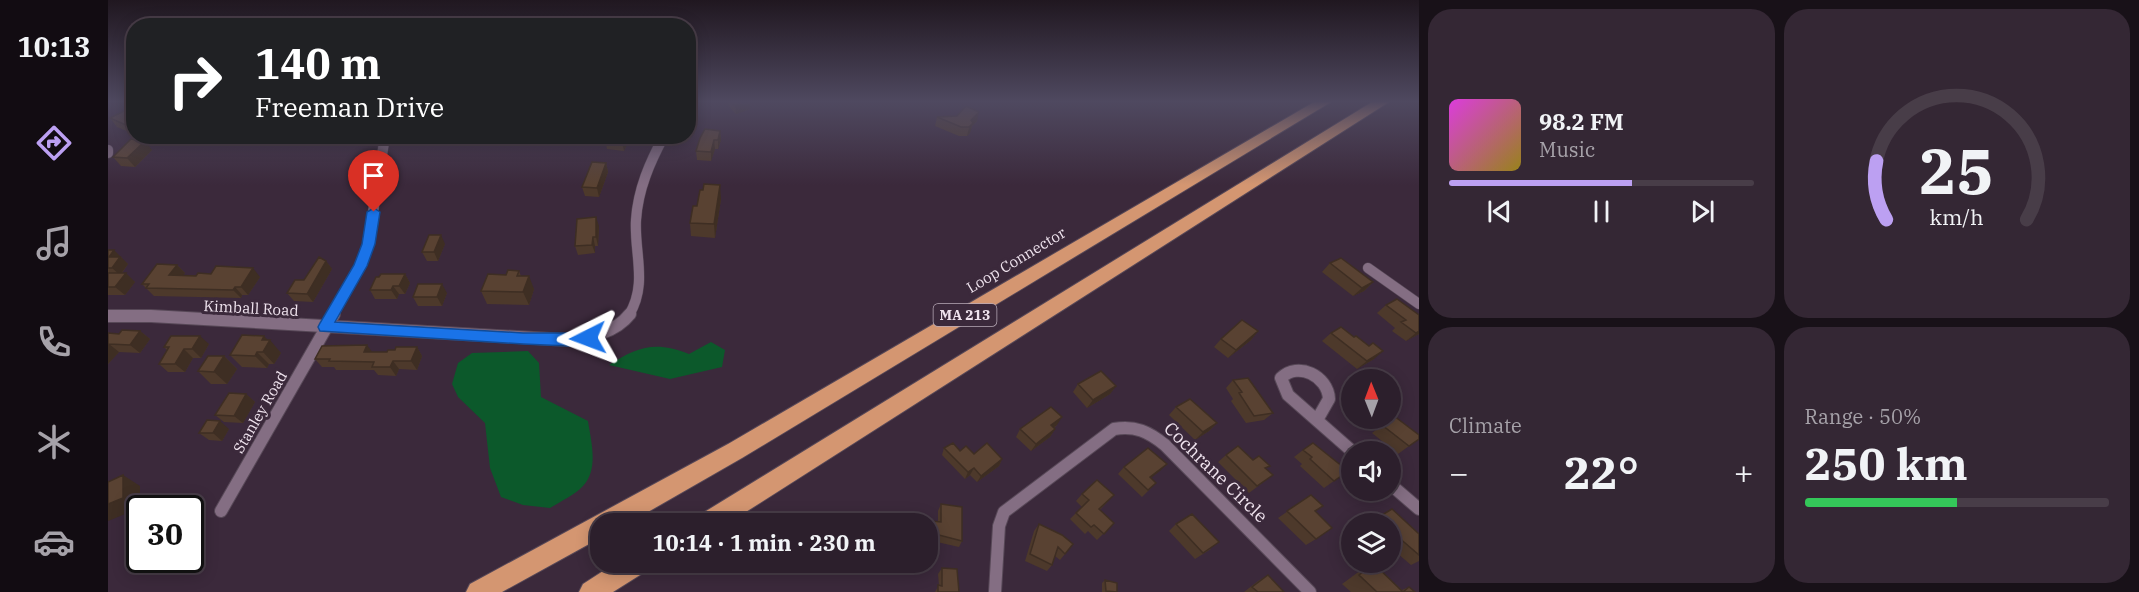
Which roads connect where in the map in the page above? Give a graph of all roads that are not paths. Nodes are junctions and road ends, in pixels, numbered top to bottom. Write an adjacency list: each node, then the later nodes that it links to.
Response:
1 (1277, 130): 14 (highway, Loop Connector / MA 213)
2 (1338, 130): 15 (highway, MA 213)
3 (384, 144): 8 (street, Stanley Road)
4 (660, 144): 8 (street, Kimball Road)
5 (1368, 268): 6 (street)
6 (1419, 304)
7 (108, 316): 8 (street, Kimball Road)
8 (325, 327): 13 (street, Stanley Road)
9 (1317, 420): 9 (street); 10 (street)
10 (1341, 441)
11 (1401, 493): 12 (street)
12 (1419, 509)
13 (221, 511)
14 (624, 513)
15 (724, 513)
16 (590, 531): 18 (highway, Loop Connector / MA 213)
17 (622, 573): 19 (highway)
18 (478, 592)
19 (591, 592)
20 (995, 592): 21 (street, Cochrane Circle)
21 (1310, 592)

